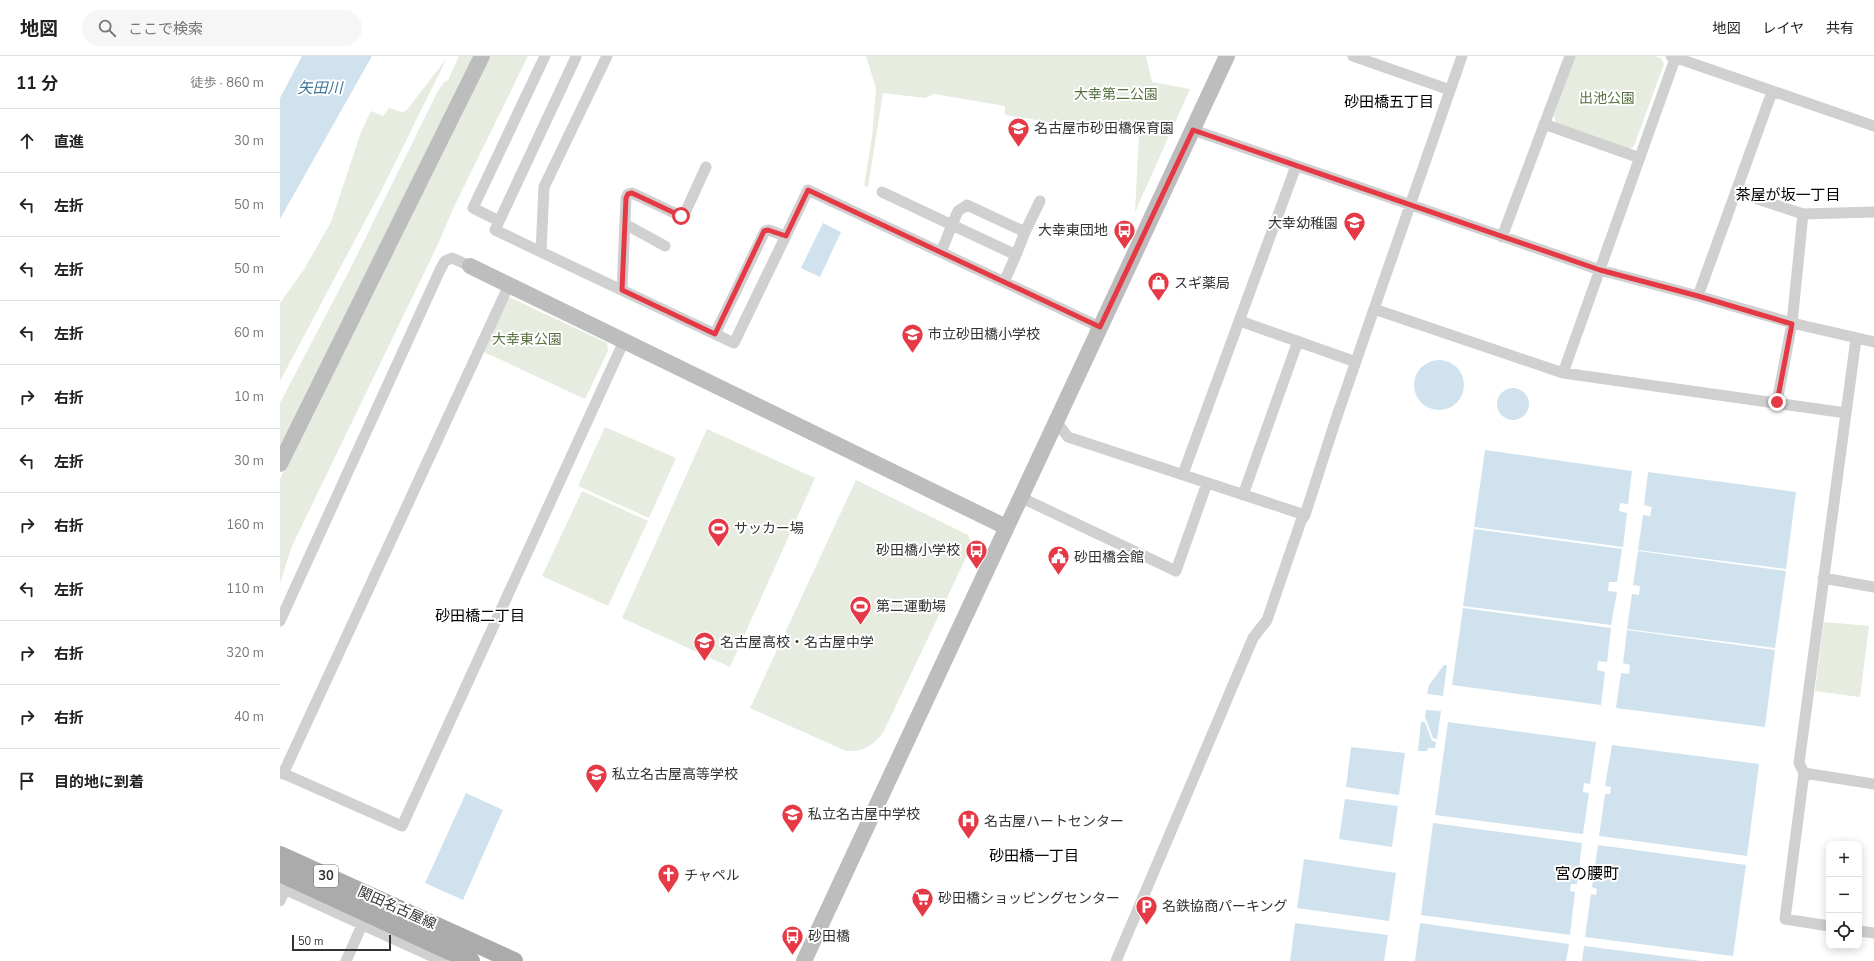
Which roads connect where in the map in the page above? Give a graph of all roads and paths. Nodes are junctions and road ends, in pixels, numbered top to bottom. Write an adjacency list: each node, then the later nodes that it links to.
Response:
1 (482, 56): 54 (street)
2 (545, 56): 24 (street)
3 (607, 56): 31 (street)
4 (1227, 56): 14 (street)
5 (1354, 56): 10 (street)
6 (1462, 56): 10 (street)
7 (1570, 56): 12 (street)
8 (1674, 56): 11 (street); 15 (street)
9 (576, 57): 24 (street)
10 (1450, 90): 21 (street)
11 (1772, 92): 13 (street); 19 (street)
12 (1544, 124): 15 (street); 29 (street)
13 (1874, 126)
14 (1193, 130): 16 (street); 43 (street)
15 (1640, 158): 35 (street)
16 (1296, 166): 21 (street); 41 (street)
17 (706, 167): 25 (street)
18 (882, 192): 26 (street)
19 (1737, 192): 23 (street); 39 (street)
20 (1040, 201): 27 (street)
21 (1410, 205): 29 (street); 40 (street)
22 (1874, 212): 23 (street)
23 (1803, 214): 42 (street)
24 (499, 221): 31 (street)
25 (625, 224): 30 (street); 38 (street)
26 (952, 226): 27 (street); 32 (street); 33 (street)
27 (1025, 232): 33 (street)
28 (786, 236): 32 (street); 44 (street); 44 (street)
29 (1502, 237): 35 (street)
30 (664, 246)
31 (541, 252): 38 (street)
32 (941, 252): 36 (street)
33 (1016, 254): 36 (street)
34 (470, 266): 37 (street); 63 (street)
35 (1600, 270): 39 (street); 50 (street)
36 (1004, 282): 43 (street)
37 (509, 285): 46 (street); 64 (street)
38 (622, 290): 44 (street)
39 (1698, 296): 42 (street)
40 (1374, 309): 49 (street); 50 (street)
41 (1240, 321): 47 (street); 55 (street)
42 (1792, 324): 45 (street); 51 (street)
43 (1100, 327): 53 (street)
44 (715, 334)
45 (1856, 339): 48 (street); 52 (street)
46 (624, 341): 60 (street); 64 (street)
47 (1298, 341): 49 (street); 57 (street)
48 (1874, 342)
49 (1356, 362): 59 (street)
50 (1563, 372): 51 (street)
51 (1777, 402): 52 (street)
52 (1846, 412): 61 (street)
53 (1056, 420): 55 (street); 58 (street)
54 (280, 464)
55 (1183, 474): 56 (street)
56 (1207, 483): 57 (street); 58 (street)
57 (1243, 495): 59 (street)
58 (1020, 497): 60 (street)
59 (1305, 515): 80 (street)
60 (1006, 527): 79 (street)
61 (1824, 578): 62 (street); 65 (street)
62 (1874, 587)
63 (280, 621)
64 (281, 773)
65 (1804, 774): 66 (street); 71 (street)
66 (1874, 784)
67 (280, 855): 70 (main road, 関田名古屋線 / 30)
68 (282, 883): 69 (street); 70 (main road, 関田名古屋線 / 30)
69 (280, 901)
70 (367, 911): 74 (main road, 関田名古屋線 / 30); 75 (main road, 関田名古屋線 / 30); 76 (street)
71 (1826, 926)
72 (1862, 931): 73 (street)
73 (1874, 933)
74 (462, 938): 75 (street); 78 (main road, 関田名古屋線 / 30)
75 (449, 959): 77 (main road, 関田名古屋線 / 30)
76 (346, 961)
77 (471, 961)
78 (514, 961)
79 (804, 961)
80 (1116, 961)

